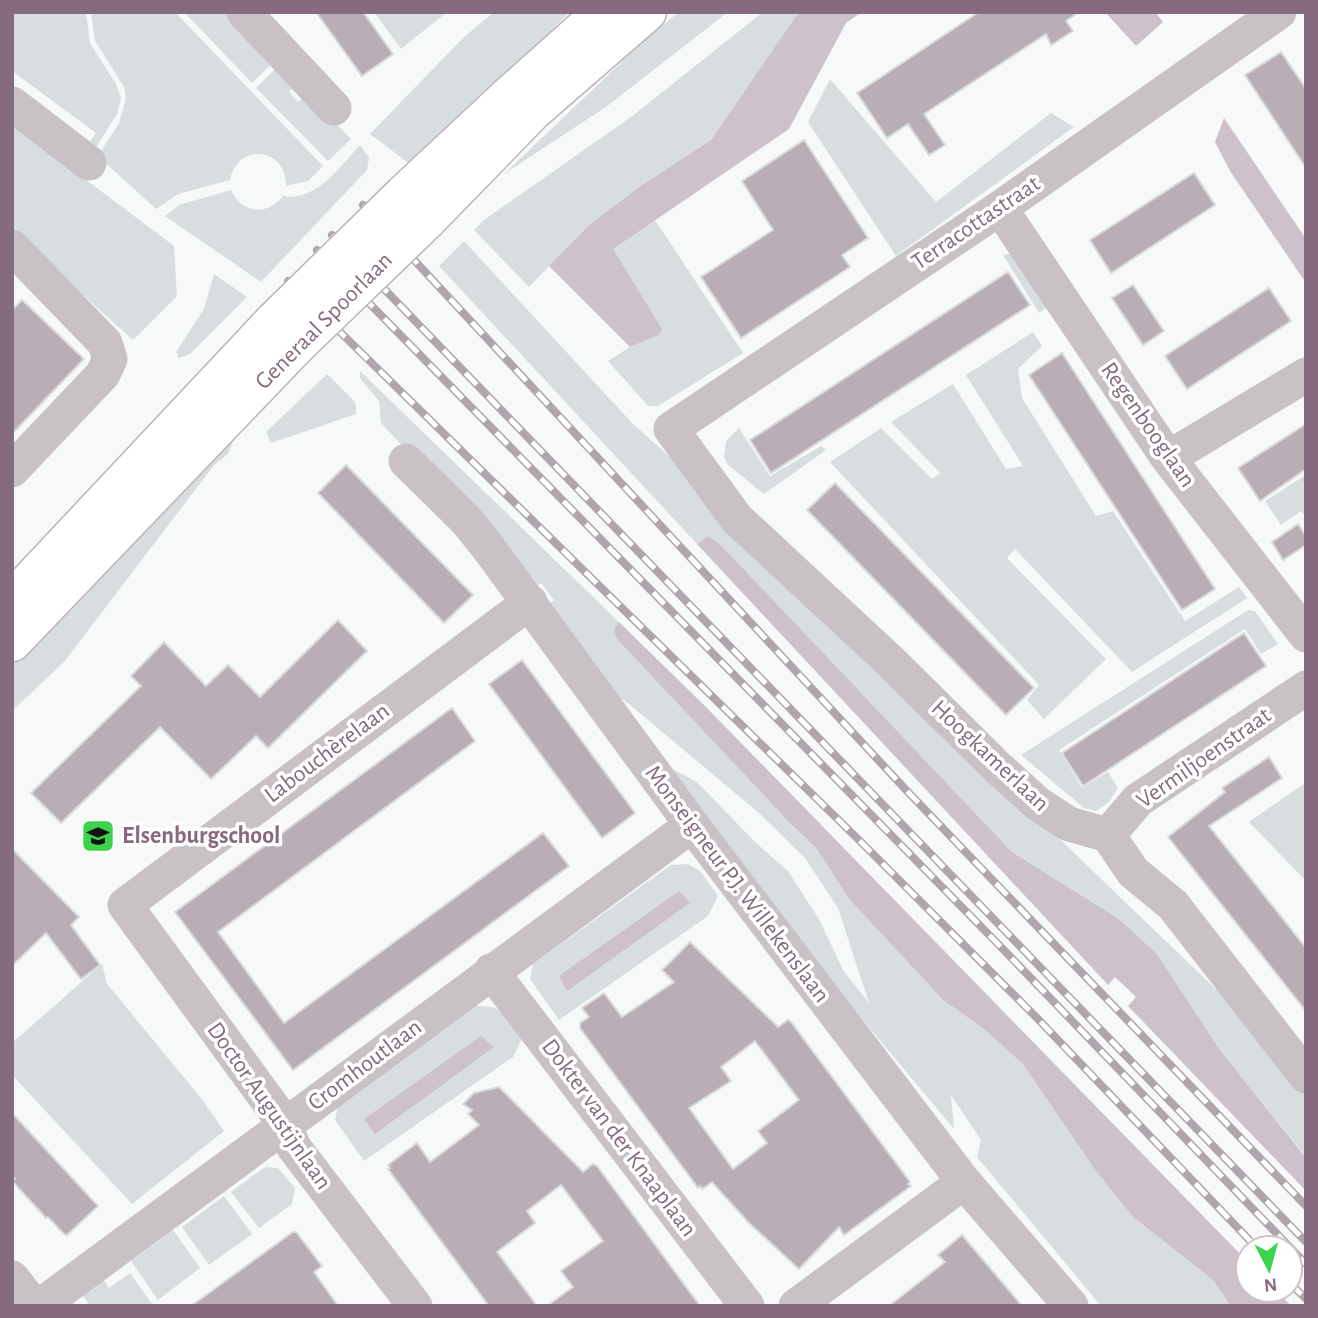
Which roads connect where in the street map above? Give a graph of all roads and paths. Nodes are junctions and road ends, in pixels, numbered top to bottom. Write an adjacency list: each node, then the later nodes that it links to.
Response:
1 (244, 12): 6 (street)
2 (603, 12): 8 (main road, Generaal Spoorlaan)
3 (647, 12): 8 (main road, Generaal Spoorlaan)
4 (1279, 12): 9 (street, Terracottastraat)
5 (12, 104): 7 (street)
6 (334, 108)
7 (89, 163)
8 (415, 207): 11 (main road, Generaal Spoorlaan, bridge)
9 (1000, 208): 13 (street, Terracottastraat); 14 (street, Regenbooglaan)
10 (12, 247): 16 (street)
11 (285, 333): 17 (main road, Generaal Spoorlaan); 20 (main road, Generaal Spoorlaan)
12 (1306, 375): 14 (street)
13 (671, 429): 23 (street, Hoogkamerlaan)
14 (1168, 458): 19 (street, Regenbooglaan)
15 (406, 461): 18 (street, Monseigneur P.J. Willekenslaan)
16 (12, 470)
17 (12, 600)
18 (530, 602): 22 (street, Monseigneur P.J. Willekenslaan); 24 (street, Labouchèrelaan)
19 (1306, 635)
20 (12, 642)
21 (1306, 688): 23 (street, Vermiljoenstraat)
22 (692, 825): 25 (street, Cromhoutlaan); 28 (street, Monseigneur P.J. Willekenslaan)
23 (1108, 835): 26 (street)
24 (125, 905): 27 (street, Doctor Augustijnlaan)
25 (491, 971): 27 (street, Cromhoutlaan); 33 (street, Dokter van der Knaaplaan)
26 (1306, 1076)
27 (285, 1124): 31 (street, Cromhoutlaan); 32 (street, Doctor Augustijnlaan)
28 (964, 1181): 34 (street); 35 (street, Monseigneur P.J. Willekenslaan)
29 (12, 1278): 30 (street)
30 (34, 1306)
31 (40, 1306)
32 (415, 1306)
33 (747, 1306)
34 (796, 1306)
35 (1070, 1306)

